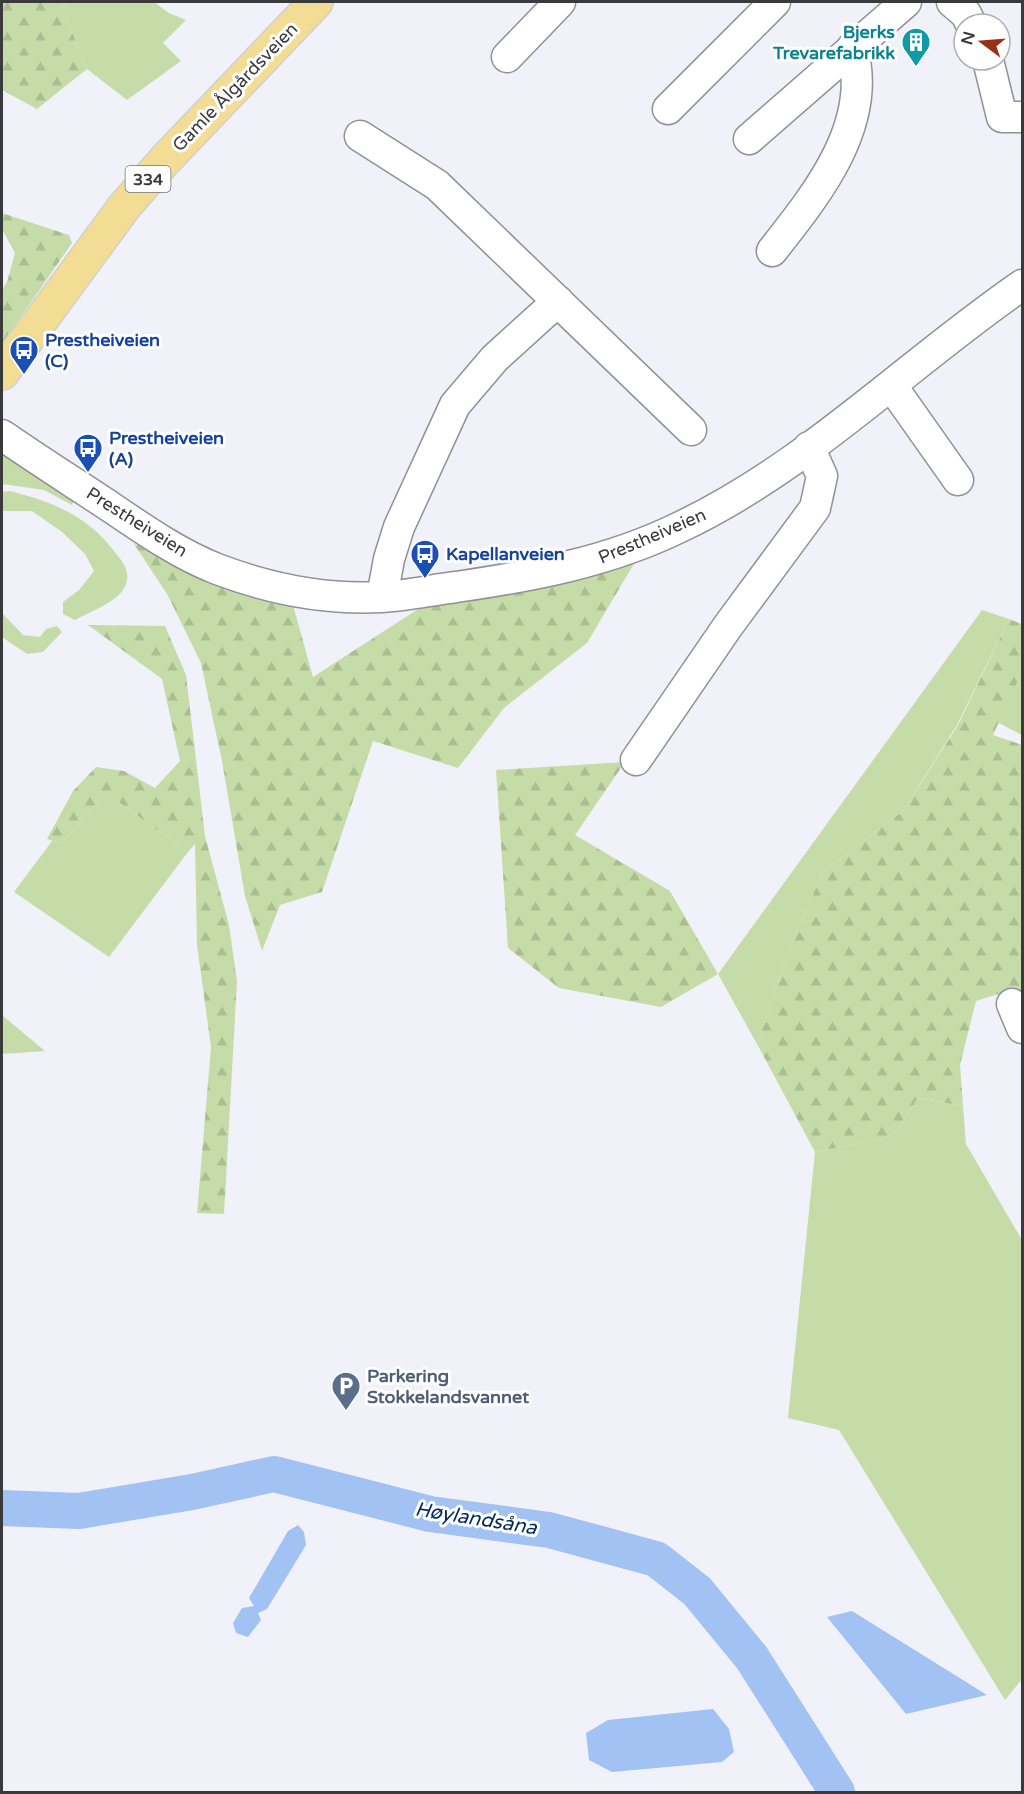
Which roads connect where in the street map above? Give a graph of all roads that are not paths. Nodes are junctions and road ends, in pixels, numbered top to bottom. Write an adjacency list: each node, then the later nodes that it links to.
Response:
1 (316, 2): 17 (main road, Gamle Ålgårdsveien / 334)
2 (560, 2): 8 (street)
3 (775, 2): 10 (street)
4 (906, 2): 7 (street)
5 (952, 2): 6 (street)
6 (964, 12)
7 (852, 48): 13 (street); 14 (street)
8 (507, 57)
9 (991, 72): 11 (street)
10 (668, 109)
11 (1023, 117)
12 (360, 136): 16 (street)
13 (748, 139)
14 (772, 251)
15 (1023, 285): 18 (street, Prestheiveien)
16 (558, 302): 19 (street); 23 (street)
17 (2, 373)
18 (891, 385): 21 (street, Prestheiveien); 22 (street)
19 (691, 430)
20 (2, 435): 23 (street, Prestheiveien)
21 (809, 447): 23 (street, Prestheiveien); 24 (street)
22 (958, 480)
23 (382, 597)
24 (636, 760)

